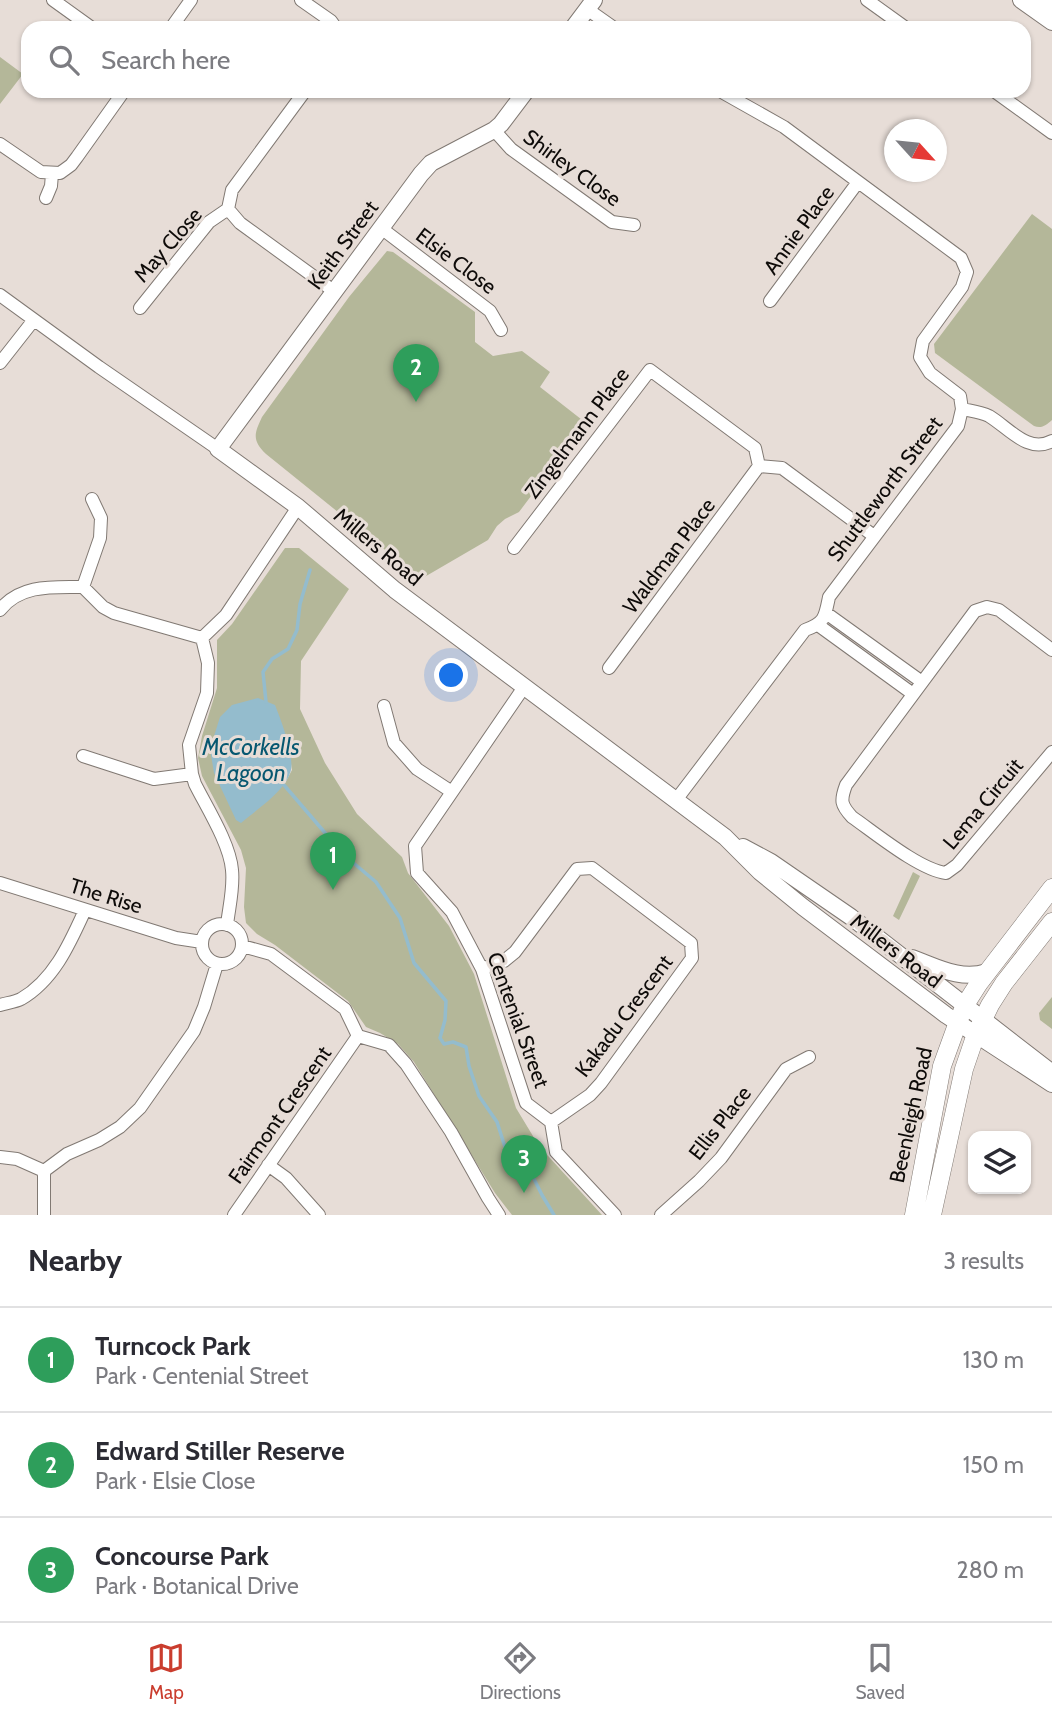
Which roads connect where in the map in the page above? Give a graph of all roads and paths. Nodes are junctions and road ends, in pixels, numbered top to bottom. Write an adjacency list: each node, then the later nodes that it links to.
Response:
1 (53, 0): 9 (street)
2 (191, 0): 10 (street)
3 (301, 0): 11 (street)
4 (867, 0): 14 (street)
5 (1021, 0): 15 (street)
6 (1043, 0): 8 (street)
7 (591, 5): 12 (street); 13 (street)
8 (1052, 6)
9 (82, 21)
10 (176, 21)
11 (330, 21)
12 (578, 21)
13 (607, 21)
14 (896, 21)
15 (1052, 22)
16 (119, 98): 24 (street)
17 (300, 98): 27 (street)
18 (521, 98): 21 (street, Keith Street)
19 (732, 98): 25 (street, Shuttleworth Street)
20 (1004, 98): 22 (street)
21 (494, 130): 28 (street, Shirley Close); 29 (street, Keith Street)
22 (1052, 132)
23 (0, 144): 24 (street)
24 (52, 174): 26 (street)
25 (858, 182): 32 (street, Annie Place); 37 (street, Shuttleworth Street)
26 (46, 198)
27 (228, 209): 30 (street); 33 (street, May Close)
28 (634, 225)
29 (381, 228): 30 (street, Keith Street); 35 (street, Elsie Close)
30 (335, 292): 39 (street, Keith Street)
31 (0, 295): 34 (street, Millers Road)
32 (770, 301)
33 (140, 308)
34 (33, 321): 36 (street); 39 (street, Millers Road)
35 (501, 330)
36 (0, 363)
37 (962, 409): 38 (street); 43 (street, Shuttleworth Street)
38 (1052, 441)
39 (218, 449): 42 (street, Millers Road)
40 (759, 466): 43 (street); 44 (street, Zingelmann Place); 51 (street, Waldman Place)
41 (92, 499): 45 (street)
42 (299, 507): 49 (street); 53 (street, Millers Road)
43 (874, 537): 47 (street, Shuttleworth Street)
44 (514, 548)
45 (83, 587): 46 (street); 49 (street)
46 (0, 610)
47 (826, 613): 48 (street, Shuttleworth Street); 52 (street)
48 (818, 625): 54 (street); 60 (street, Shuttleworth Street)
49 (202, 638): 58 (street)
50 (1052, 650): 52 (street, Lema Circuit)
51 (609, 668)
52 (922, 682): 54 (street, Lema Circuit)
53 (524, 687): 59 (street, Centenial Street); 60 (street, Millers Road)
54 (913, 694): 56 (street, Lema Circuit)
55 (384, 706): 59 (street)
56 (1052, 752)
57 (83, 756): 58 (street)
58 (192, 774): 66 (street)
59 (452, 792): 71 (street, Centenial Street)
60 (676, 800): 61 (street, Millers Road)
61 (725, 837): 69 (street, Millers Road); 75 (street, Millers Road)
62 (0, 883): 64 (street, The Rise)
63 (1052, 888): 72 (main road, Beenleigh Road)
64 (85, 910): 67 (street, The Rise); 73 (street)
65 (1052, 922): 76 (main road, Beenleigh Road)
66 (227, 925): 67 (street); 68 (street)
67 (202, 942): 70 (street)
68 (242, 946): 70 (street); 77 (street)
69 (897, 952): 72 (street); 74 (street, Millers Road)
70 (218, 964): 84 (street)
71 (482, 969): 81 (street, Centenial Street); 81 (street, Kakadu Crescent)
72 (987, 972): 74 (main road, Beenleigh Road)
73 (0, 1005)
74 (965, 1005): 75 (main road, Beenleigh Road); 76 (street, Millers Road)
75 (958, 1022): 76 (street, Millers Road); 91 (main road, Beenleigh Road)
76 (980, 1026): 79 (street, Millers Road); 80 (street, Millers Road); 92 (main road, Beenleigh Road)
77 (358, 1036): 83 (street, Fairmont Crescent); 88 (street)
78 (809, 1057): 90 (street, Ellis Place)
79 (1052, 1073)
80 (1052, 1084)
81 (551, 1122): 89 (street)
82 (0, 1157): 84 (street)
83 (268, 1165): 86 (street, Fairmont Crescent); 87 (street)
84 (44, 1171): 85 (street)
85 (44, 1215)
86 (234, 1215)
87 (319, 1215)
88 (499, 1215)
89 (615, 1215)
90 (661, 1215)
91 (914, 1215)
92 (932, 1215)

